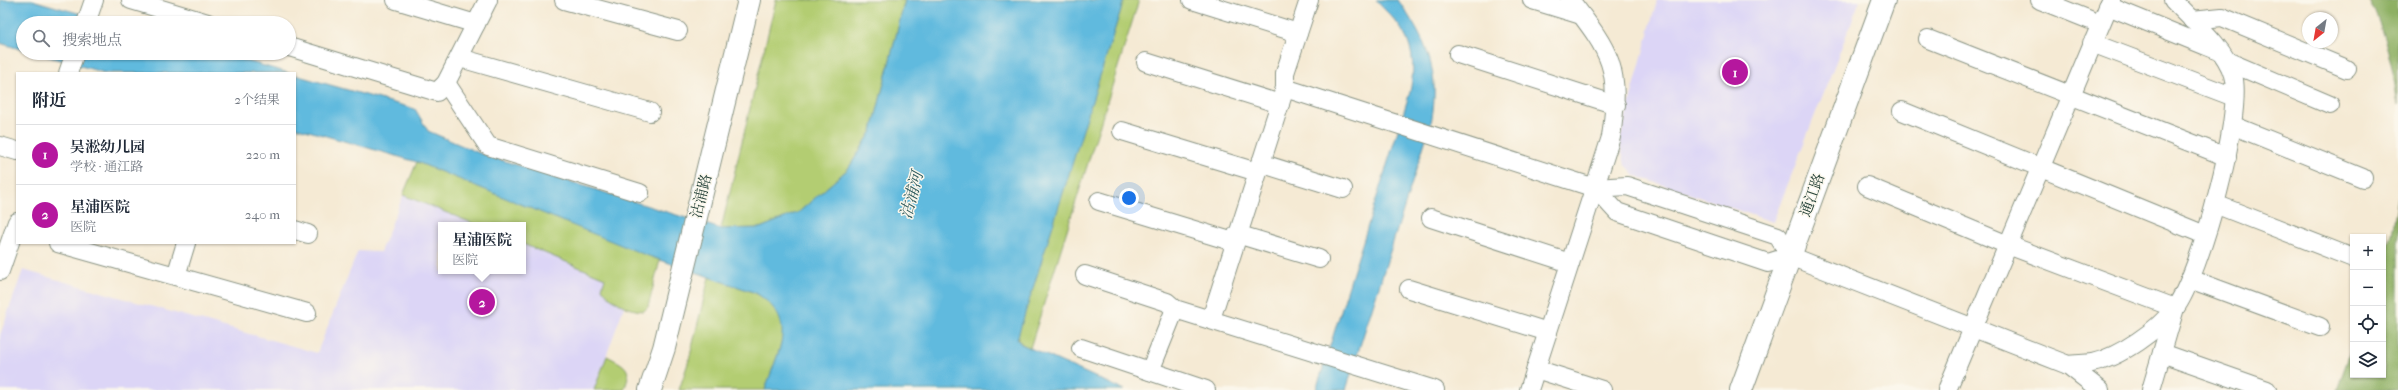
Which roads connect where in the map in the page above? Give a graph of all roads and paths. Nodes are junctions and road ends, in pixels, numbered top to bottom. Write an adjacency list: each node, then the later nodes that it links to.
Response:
1 (131, 0): 15 (street)
2 (396, 0): 17 (street)
3 (488, 0): 17 (street)
4 (564, 0): 19 (street)
5 (749, 0): 79 (street, 沽浦路)
6 (1192, 0): 20 (street)
7 (1309, 0): 20 (street)
8 (1532, 0): 14 (street)
9 (1570, 0): 14 (street)
10 (1884, 0): 58 (street, 通江路)
11 (2040, 0): 18 (street)
12 (2173, 0): 16 (street)
13 (2109, 3): 18 (street); 25 (street)
14 (1581, 15): 33 (street)
15 (185, 16)
16 (2192, 20): 25 (street); 28 (street)
17 (476, 24): 26 (street)
18 (2100, 24): 22 (street)
19 (678, 31)
20 (1298, 33): 31 (street)
21 (1928, 39): 30 (street)
22 (2092, 43): 30 (street); 32 (street)
23 (296, 49): 29 (street)
24 (1458, 54): 33 (street)
25 (2225, 57): 32 (street); 34 (street)
26 (460, 58): 29 (street); 36 (street)
27 (1146, 62): 31 (street)
28 (2347, 69)
29 (446, 83): 48 (street)
30 (2070, 95): 41 (street); 43 (street)
31 (1282, 96): 42 (street); 46 (street)
32 (2234, 98): 37 (street)
33 (1616, 105): 46 (street)
34 (2330, 105)
35 (1902, 111): 43 (street)
36 (650, 112)
37 (2232, 125): 41 (street); 44 (street)
38 (1122, 131): 42 (street)
39 (0, 146): 40 (street)
40 (16, 151)
41 (2227, 157): 50 (street)
42 (1259, 168): 47 (street); 54 (street)
43 (2040, 168): 53 (street); 57 (street)
44 (2362, 178)
45 (1867, 186): 57 (street)
46 (1595, 188): 58 (street); 58 (street); 61 (street)
47 (1343, 189)
48 (640, 193)
49 (1099, 201): 54 (street)
50 (2215, 204): 53 (street); 59 (street)
51 (1430, 218): 61 (street)
52 (12, 228): 62 (street)
53 (2205, 235): 65 (street)
54 (1236, 238): 60 (street); 70 (street)
55 (62, 244): 63 (street)
56 (186, 244): 63 (street)
57 (2008, 245): 67 (street); 72 (street)
58 (1790, 256): 72 (street); 84 (street, 通江路)
59 (2350, 257)
60 (1320, 259)
61 (1570, 264): 73 (street)
62 (0, 271)
63 (176, 276): 69 (street)
64 (1085, 276): 68 (street)
65 (2190, 279): 67 (street); 71 (street)
66 (1409, 289): 73 (street)
67 (2176, 308): 75 (street); 76 (street)
68 (1175, 309): 70 (street); 78 (street)
69 (307, 313)
70 (1211, 319): 81 (street)
71 (2320, 327)
72 (1972, 328): 76 (street); 85 (street)
73 (1548, 332): 77 (street)
74 (1081, 348): 78 (street)
75 (2162, 353): 87 (street); 88 (street)
76 (2068, 365): 86 (street)
77 (1536, 369): 82 (street); 83 (street)
78 (1150, 371): 80 (street)
79 (650, 390)
80 (1206, 390)
81 (1435, 390)
82 (1529, 390)
83 (1602, 390)
84 (1741, 390)
85 (1946, 390)
86 (2100, 390)
87 (2151, 390)
88 (2267, 390)

